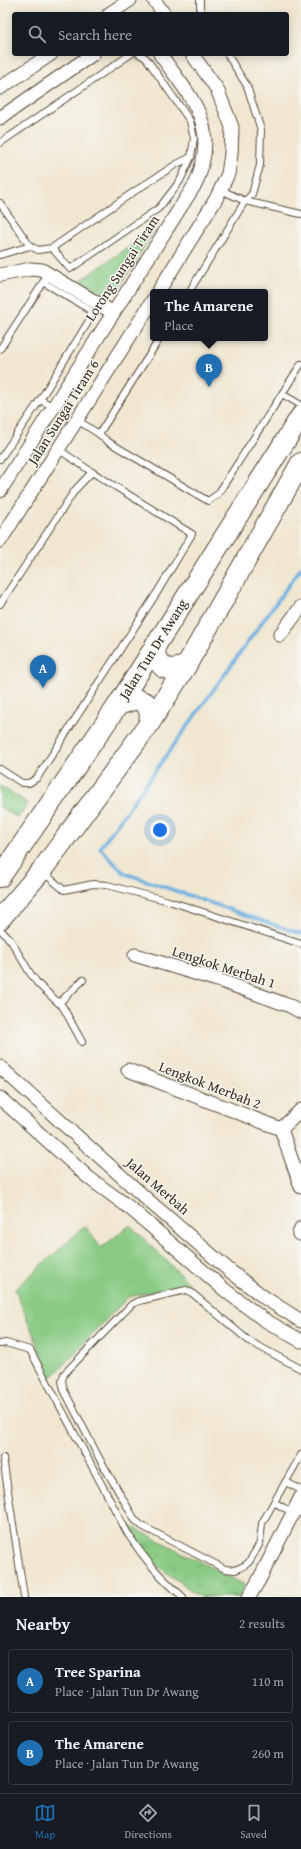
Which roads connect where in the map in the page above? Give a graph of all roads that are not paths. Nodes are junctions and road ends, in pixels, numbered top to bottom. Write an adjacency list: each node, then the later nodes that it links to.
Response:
1 (130, 0): 4 (street)
2 (154, 0): 5 (street)
3 (200, 0): 6 (lane)
4 (113, 12)
5 (163, 12)
6 (202, 12)
7 (47, 56): 14 (street)
8 (90, 56): 15 (street)
9 (127, 56): 16 (lane)
10 (142, 56): 17 (lane)
11 (161, 56): 30 (street, Lorong Sungai Tiram)
12 (193, 56): 18 (street)
13 (228, 56): 19 (lane)
14 (0, 88)
15 (0, 118)
16 (0, 143)
17 (191, 157): 23 (lane); 23 (lane)
18 (221, 190): 19 (lane); 27 (street)
19 (245, 201): 21 (lane); 28 (lane)
20 (0, 203): 22 (lane)
21 (301, 214)
22 (30, 246): 23 (lane); 24 (lane)
23 (52, 248)
24 (1, 254)
25 (0, 275): 26 (street)
26 (46, 278): 30 (street); 32 (lane); 35 (lane)
27 (160, 289)
28 (191, 289)
29 (150, 305): 39 (street, Jalan Sungai Tiram 6)
30 (112, 312): 37 (street, Lorong Sungai Tiram)
31 (158, 341): 40 (lane)
32 (0, 349)
33 (301, 364): 34 (lane)
34 (282, 394): 36 (lane); 40 (lane)
35 (40, 400): 37 (lane); 42 (lane)
36 (301, 405)
37 (53, 406): 45 (street, Lorong Sungai Tiram)
38 (301, 416): 50 (main road, Jalan Tun Dr Awang)
39 (77, 420): 40 (lane); 41 (street, Jalan Sungai Tiram 6)
40 (99, 434)
41 (58, 449): 44 (lane); 46 (street, Jalan Sungai Tiram 6)
42 (0, 459)
43 (301, 463): 51 (main road)
44 (92, 472): 47 (lane); 54 (lane)
45 (0, 491)
46 (0, 541)
47 (0, 604)
48 (301, 607): 49 (street)
49 (280, 635)
50 (155, 645): 51 (main road); 52 (main road, Jalan Tun Dr Awang)
51 (186, 666): 53 (main road)
52 (118, 705): 53 (main road); 56 (main road, Jalan Tun Dr Awang)
53 (149, 724): 55 (main road)
54 (0, 769)
55 (42, 870): 57 (main road); 59 (lane)
56 (0, 877)
57 (0, 919)
58 (0, 928): 62 (lane)
59 (301, 944)
60 (135, 955): 63 (street, Lengkok Merbah 1)
61 (83, 980): 62 (lane)
62 (59, 1003): 64 (lane)
63 (301, 1012)
64 (82, 1042)
65 (0, 1067): 71 (street, Jalan Merbah)
66 (128, 1070): 69 (street, Lengkok Merbah 2)
67 (0, 1098): 72 (street)
68 (301, 1110): 69 (street)
69 (281, 1130): 70 (street)
70 (301, 1187)
71 (301, 1321)
72 (301, 1341)
73 (0, 1344): 83 (lane)
74 (301, 1368): 80 (lane)
75 (301, 1455): 77 (lane)
76 (3, 1458): 82 (lane)
77 (286, 1482): 78 (lane); 80 (lane)
78 (301, 1490)
79 (301, 1497): 81 (street)
80 (274, 1502): 81 (lane)
81 (298, 1512): 84 (street)
82 (24, 1597)
83 (183, 1597)
84 (249, 1597)

